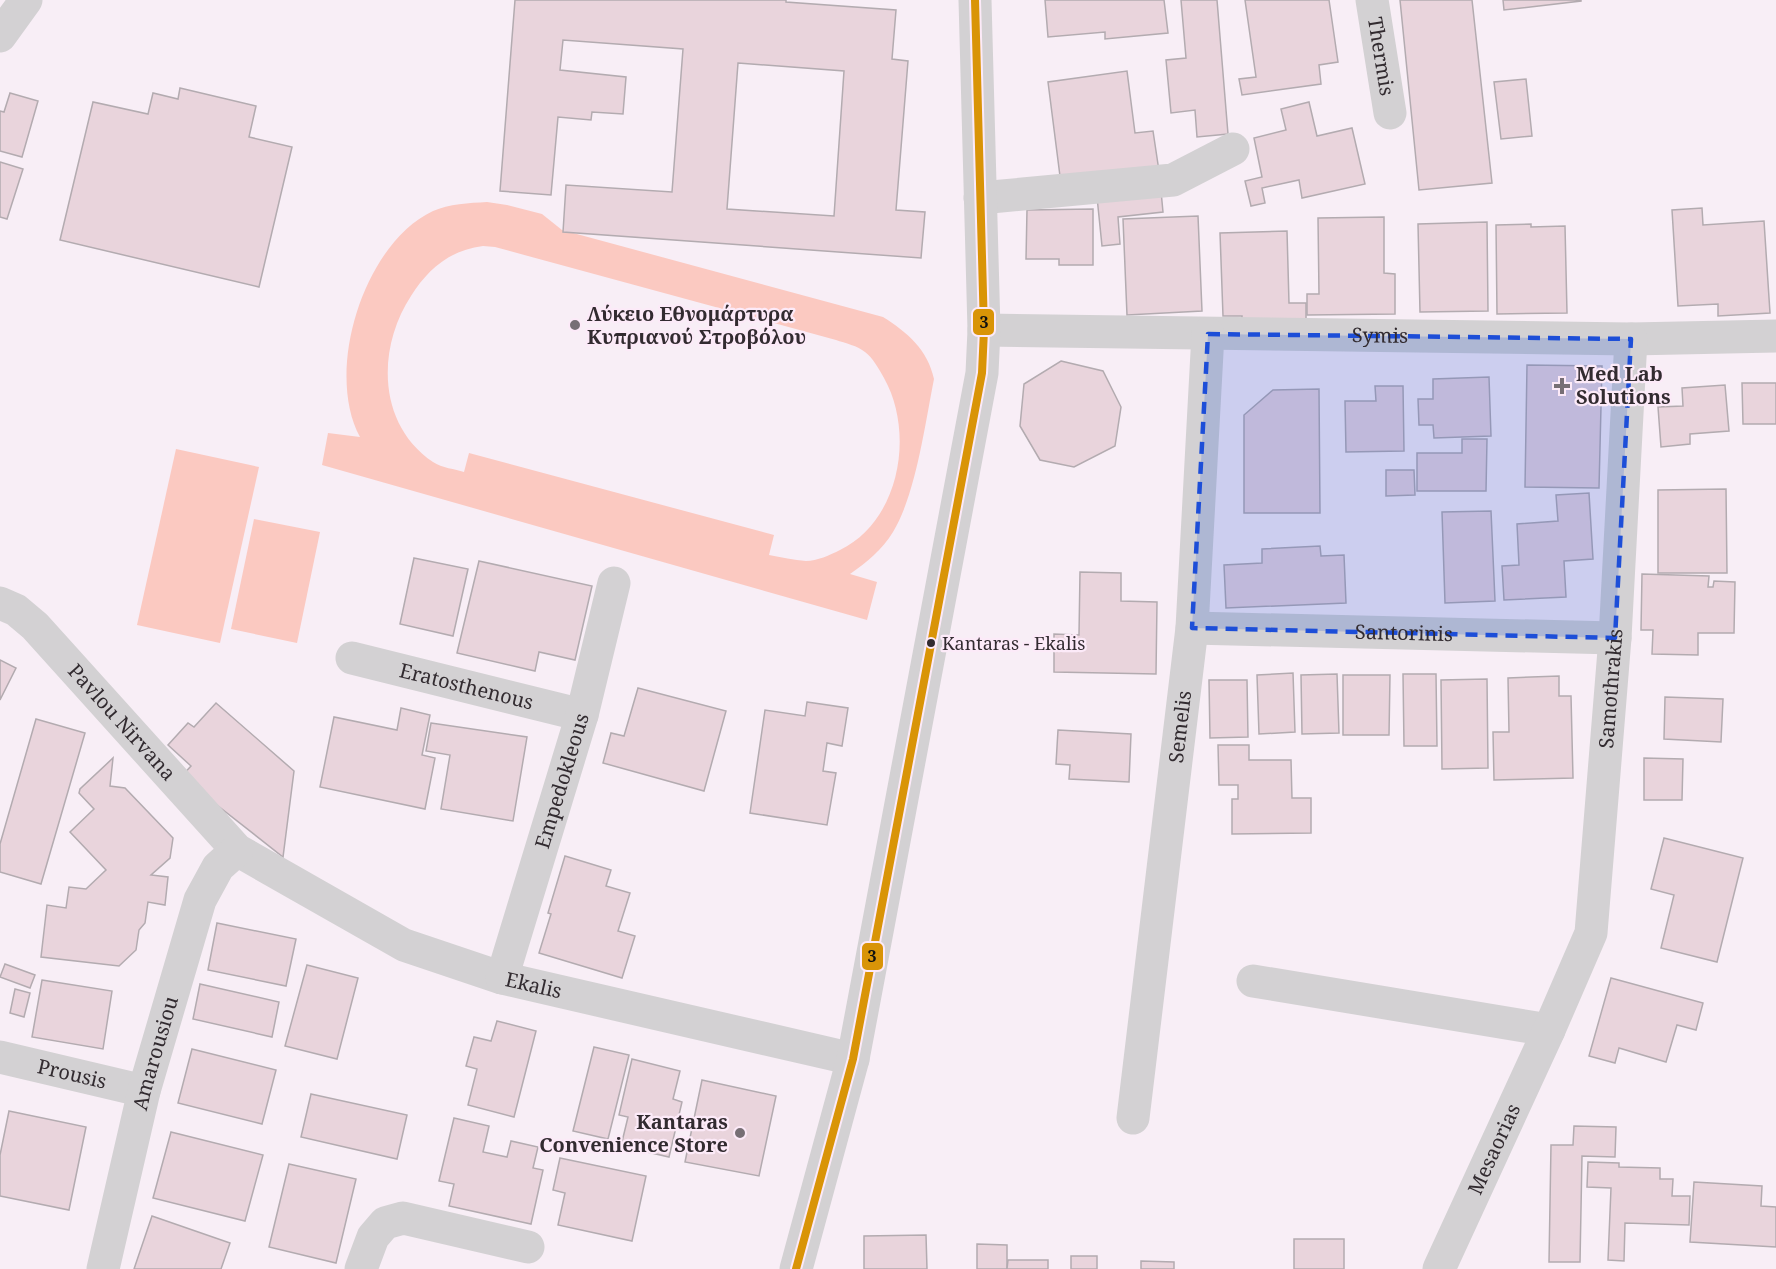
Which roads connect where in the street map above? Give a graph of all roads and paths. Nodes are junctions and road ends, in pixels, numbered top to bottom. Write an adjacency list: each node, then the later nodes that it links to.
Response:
1 (26, 0): 4 (street)
2 (975, 0): 7 (street)
3 (1372, 0): 5 (street, Thermis)
4 (0, 36)
5 (1390, 113)
6 (1233, 149): 7 (street)
7 (980, 198): 8 (street)
8 (984, 330): 9 (street, Symis); 23 (street)
9 (1208, 334): 11 (street, Symis); 14 (street, Semelis)
10 (1776, 336): 11 (street, Symis)
11 (1632, 339): 15 (street, Samothrakis)
12 (614, 583): 17 (street, Empedokleous)
13 (0, 603): 18 (street, Pavlou Nirvana)
14 (1192, 628): 15 (street, Santorinis); 25 (street, Semelis)
15 (1615, 638): 21 (street, Samothrakis)
16 (352, 658): 17 (street, Eratosthenous)
17 (582, 714): 19 (street, Empedokleous)
18 (237, 850): 19 (street, Ekalis); 24 (street, Amarousiou)
19 (502, 978): 23 (street, Ekalis)
20 (1253, 981): 21 (street)
21 (1549, 1030): 30 (street, Mesaorias)
22 (0, 1057): 24 (street, Prousis)
23 (853, 1059): 29 (street)
24 (144, 1091): 27 (street, Amarousiou)
25 (1133, 1118)
26 (528, 1247): 28 (street)
27 (102, 1269)
28 (361, 1269)
29 (796, 1269)
30 (1438, 1269)

